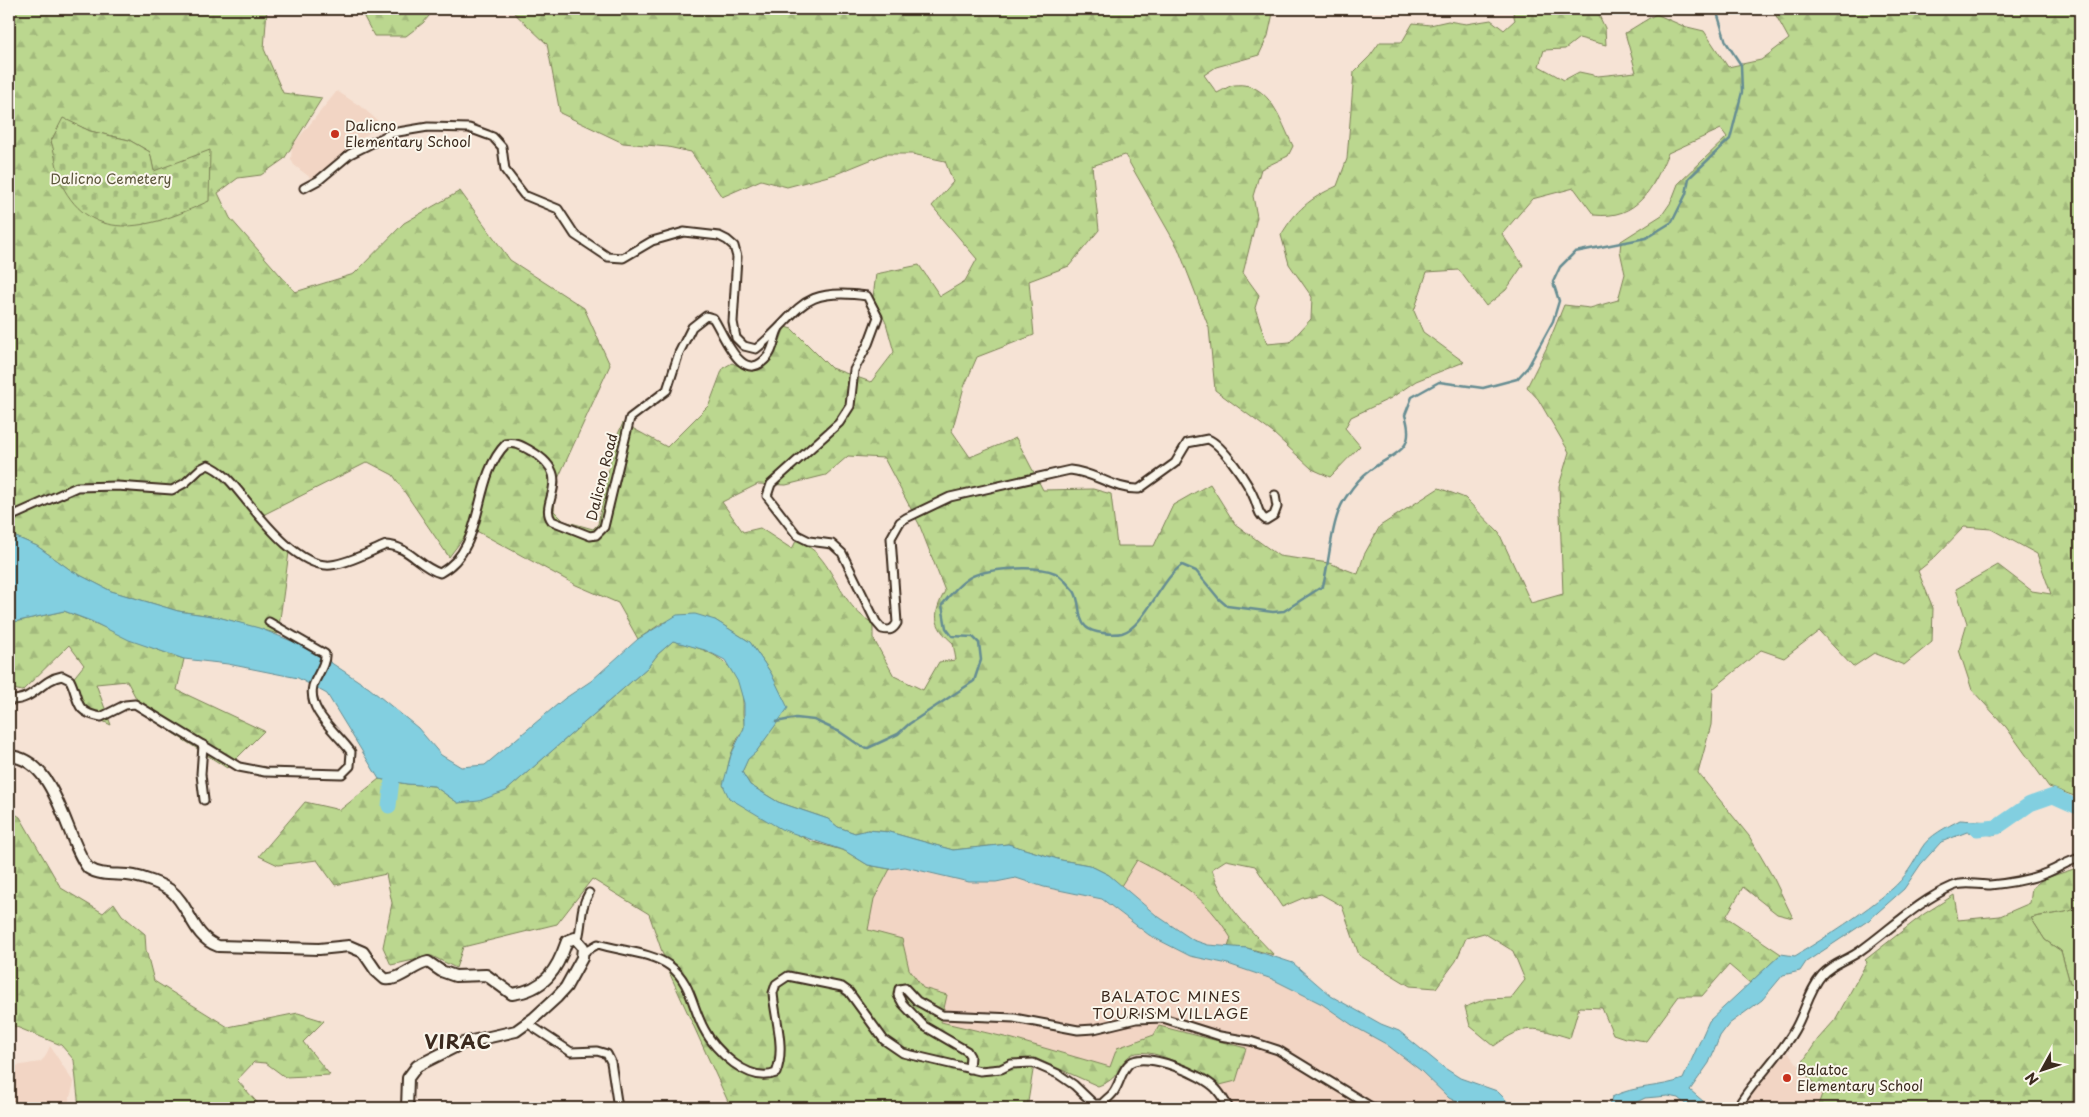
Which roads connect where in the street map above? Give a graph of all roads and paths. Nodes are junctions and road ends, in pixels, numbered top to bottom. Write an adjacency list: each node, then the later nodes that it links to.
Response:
1 (304, 188): 2 (street)
2 (782, 323): 3 (street); 4 (street, Dalicno Road)
3 (1276, 495)
4 (9, 515)
5 (269, 622): 7 (street)
6 (9, 700): 7 (street)
7 (203, 745): 9 (street)
8 (9, 756): 12 (main road)
9 (204, 800)
10 (2080, 858): 19 (street)
11 (590, 892): 12 (street)
12 (582, 946): 13 (main road); 14 (street)
13 (527, 1023): 15 (main road); 16 (street)
14 (969, 1069): 17 (street); 18 (street)
15 (407, 1108)
16 (618, 1108)
17 (1229, 1108)
18 (1373, 1108)
19 (1737, 1108)

